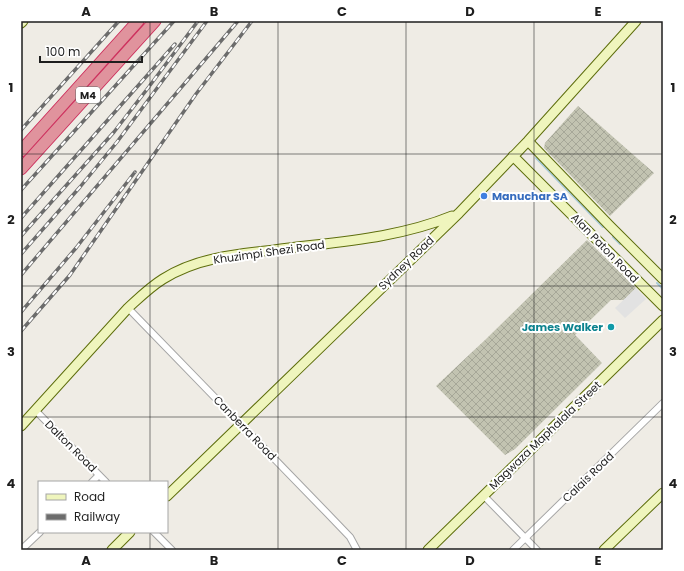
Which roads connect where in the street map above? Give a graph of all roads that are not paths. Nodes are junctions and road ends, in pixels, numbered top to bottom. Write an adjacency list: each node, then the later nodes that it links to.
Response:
1 (138, 21): 5 (highway, M4)
2 (155, 21): 7 (highway, M4)
3 (636, 21): 4 (main road, Sydney Road)
4 (528, 141): 6 (main road, Sydney Road); 9 (main road, Alan Paton Road)
5 (21, 151)
6 (513, 156): 8 (main road, Sydney Road); 9 (main road, Alan Paton Road)
7 (21, 169)
8 (459, 213): 12 (main road, Khuzimpi Shezi Road); 16 (main road, Sydney Road)
9 (602, 232): 10 (main road, Alan Paton Road); 11 (main road, Alan Paton Road)
10 (663, 279)
11 (663, 306)
12 (128, 308): 15 (main road, Khuzimpi Shezi Road); 16 (street, Canberra Road)
13 (663, 320): 23 (main road, Magwaza Maphalala Street)
14 (663, 403): 27 (street, Calais Road)
15 (35, 410): 17 (main road, Khuzimpi Shezi Road); 18 (street, Dalton Road)
16 (241, 424): 22 (main road, Sydney Road); 31 (street, Canberra Road)
17 (21, 426)
18 (99, 475): 19 (street); 20 (street, Dalton Road)
19 (93, 481)
20 (105, 481)
21 (663, 493): 35 (main road)
22 (168, 495)
23 (483, 495): 27 (street); 32 (main road, Magwaza Maphalala Street)
24 (39, 533): 28 (street)
25 (129, 533): 29 (main road)
26 (155, 533): 30 (street)
27 (525, 538): 33 (street, Calais Road); 34 (street)
28 (21, 550)
29 (112, 550)
30 (172, 550)
31 (357, 550)
32 (428, 550)
33 (513, 550)
34 (536, 550)
35 (604, 550)

